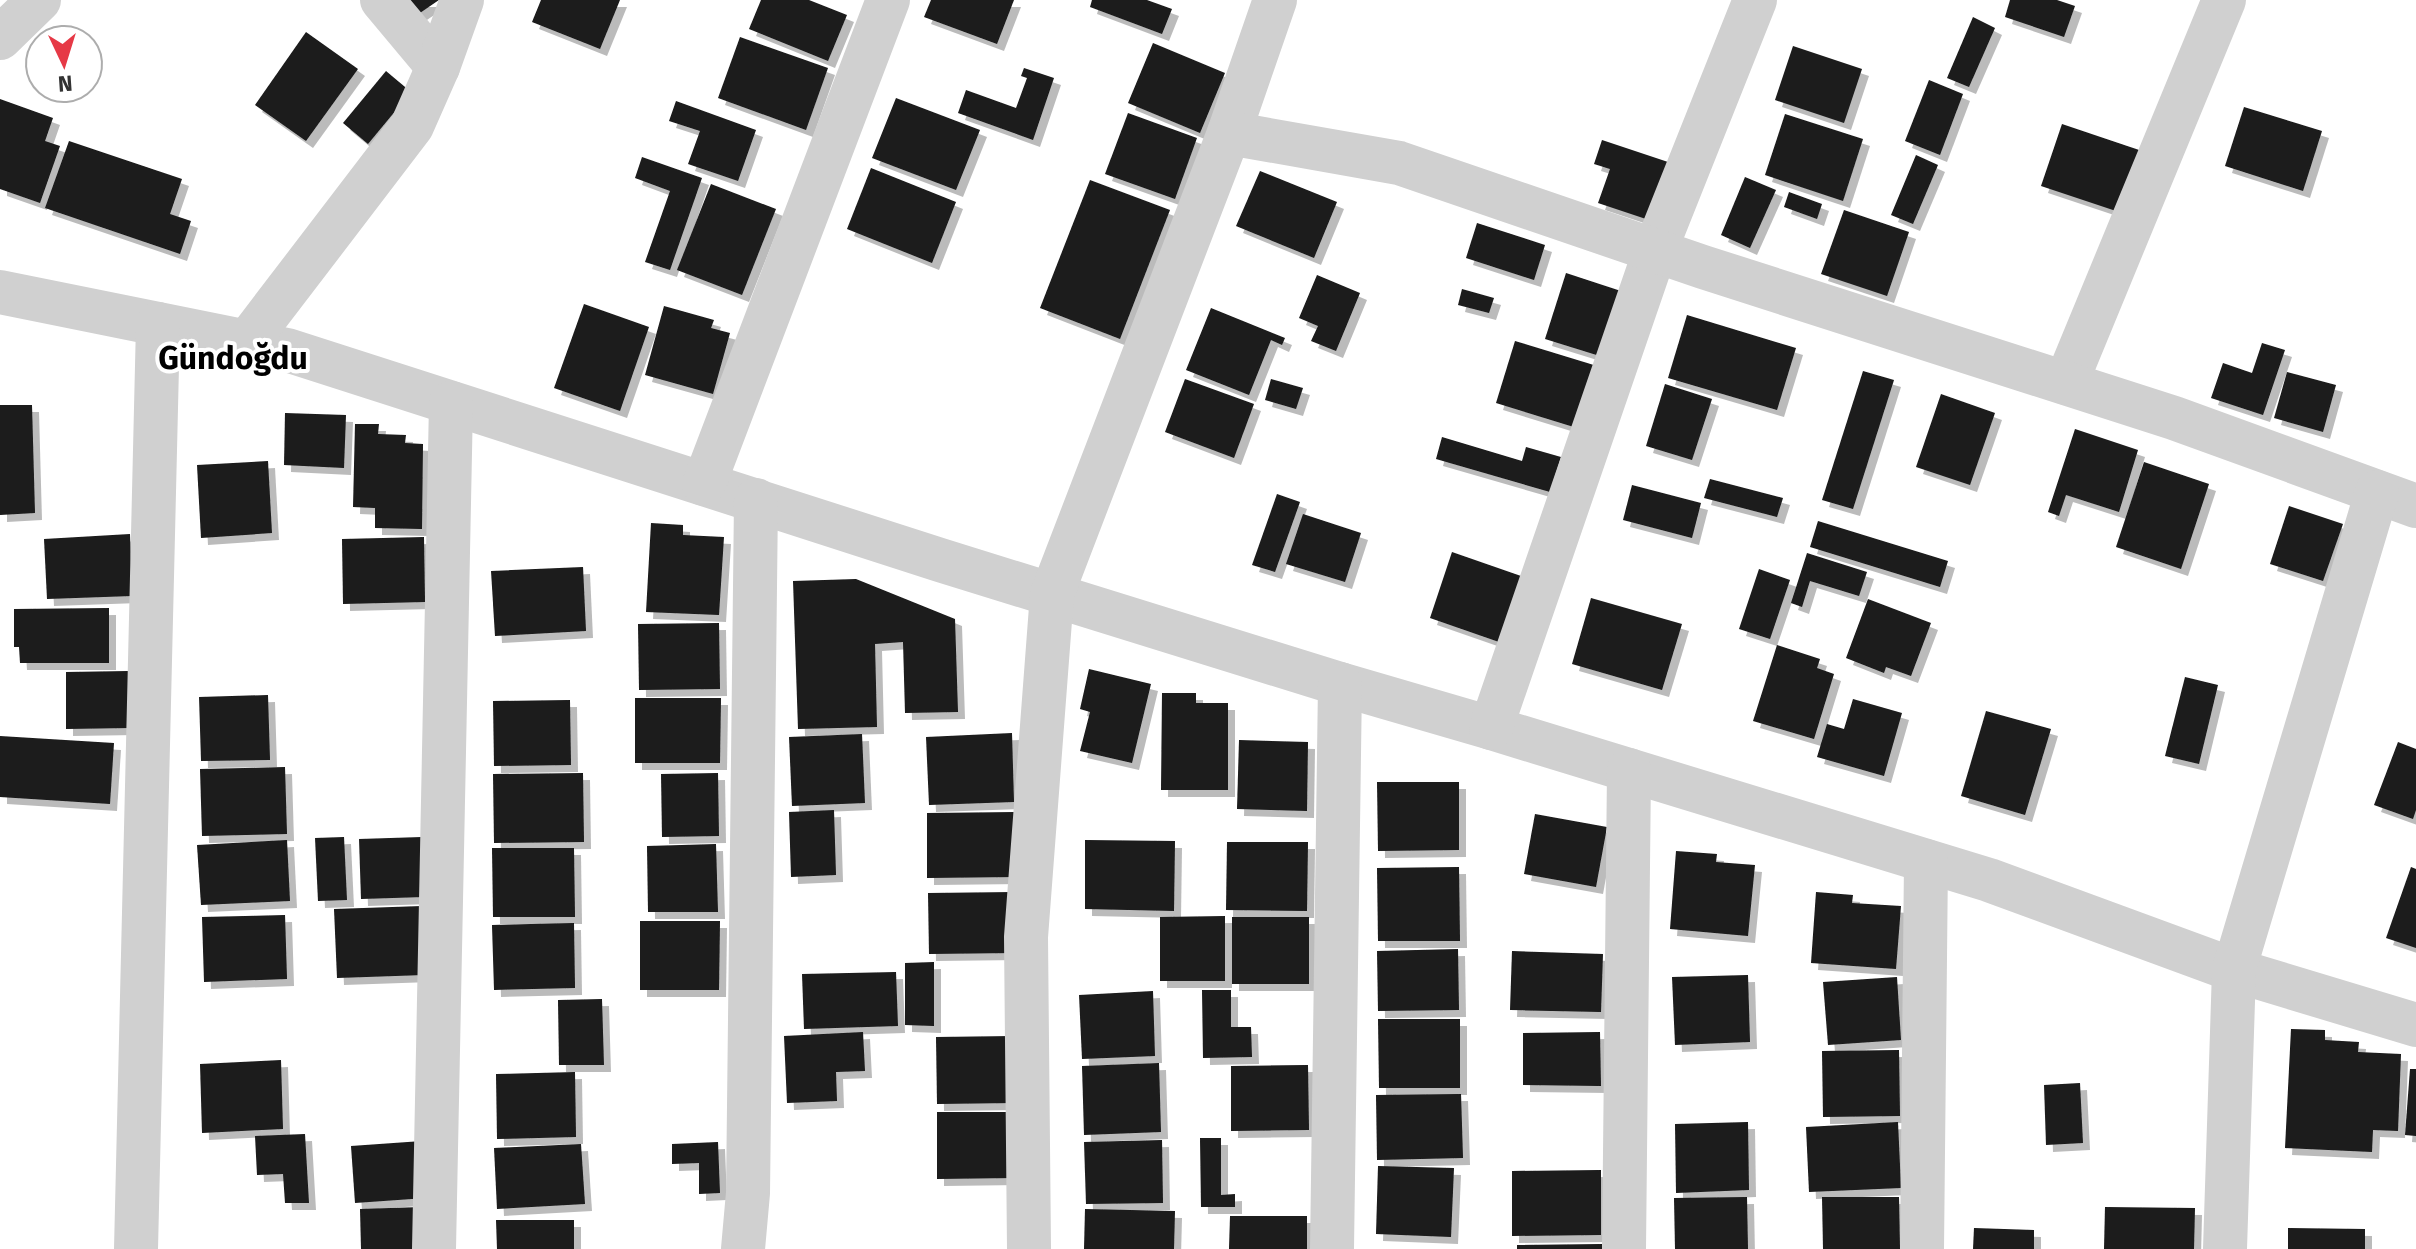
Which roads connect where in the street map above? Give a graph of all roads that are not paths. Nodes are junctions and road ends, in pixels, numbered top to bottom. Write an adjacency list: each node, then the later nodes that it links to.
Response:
1 (39, 0): 8 (street)
2 (382, 0): 9 (street)
3 (462, 0): 9 (street)
4 (888, 0): 17 (street)
5 (1275, 0): 10 (street)
6 (1755, 0): 11 (street)
7 (2224, 0): 15 (street)
8 (0, 38)
9 (438, 67): 14 (street)
10 (1229, 133): 11 (street); 20 (street)
11 (1655, 251): 15 (street); 22 (street)
12 (0, 292): 13 (street)
13 (158, 324): 14 (street); 27 (street)
14 (247, 342): 16 (street)
15 (2066, 383): 18 (street)
16 (451, 403): 17 (street); 28 (street)
17 (704, 484): 19 (street)
18 (2396, 499): 25 (street)
19 (756, 500): 20 (street); 29 (street)
20 (1052, 594): 21 (street); 30 (street)
21 (1340, 684): 22 (street); 31 (street)
22 (1491, 728): 23 (street)
23 (1629, 770): 24 (street); 32 (street)
24 (1926, 861): 25 (street); 33 (street)
25 (2234, 970): 26 (street); 34 (street)
26 (2416, 1025)
27 (136, 1249)
28 (434, 1249)
29 (743, 1249)
30 (1029, 1249)
31 (1332, 1249)
32 (1624, 1249)
33 (1922, 1249)
34 (2225, 1249)

